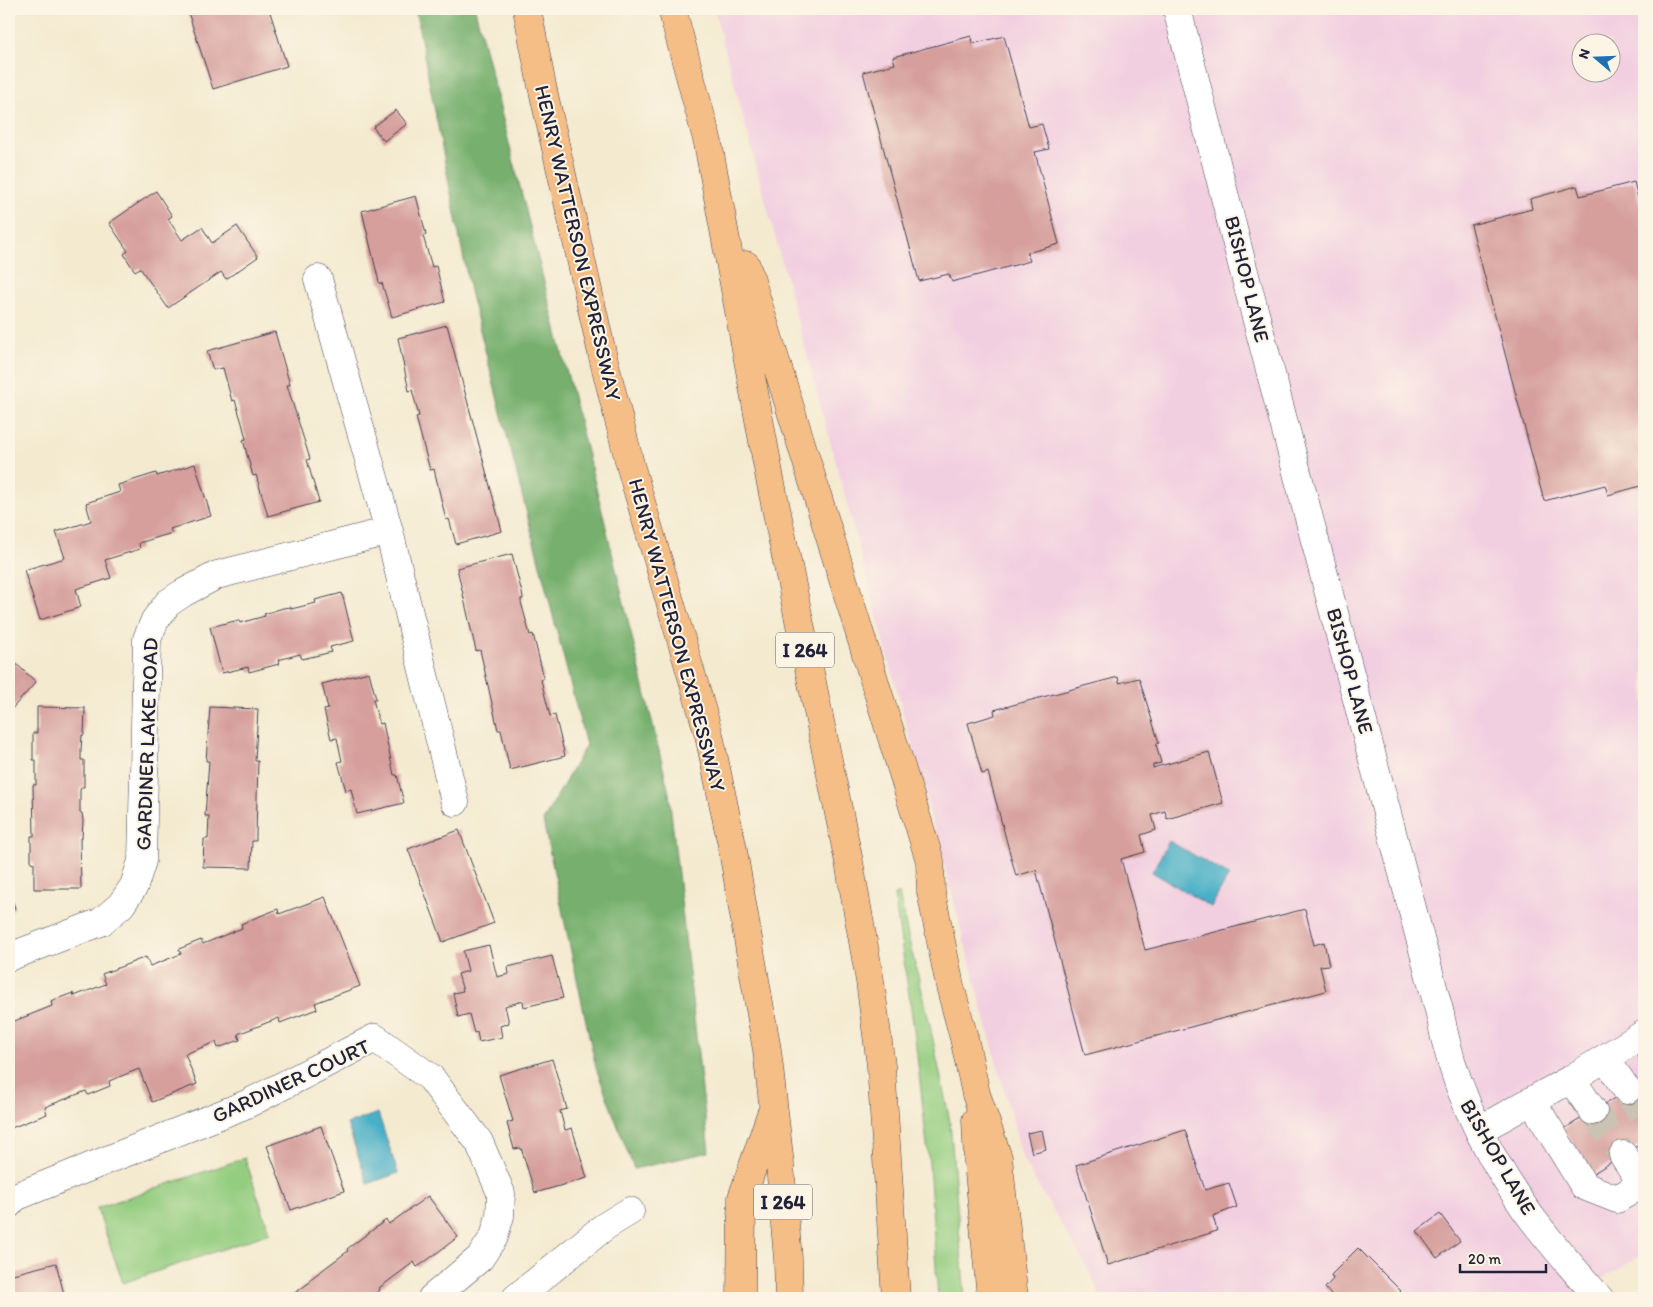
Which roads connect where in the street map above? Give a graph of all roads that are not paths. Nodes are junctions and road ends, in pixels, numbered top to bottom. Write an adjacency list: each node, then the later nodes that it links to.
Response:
1 (527, 9): 15 (highway, HENRY WATTERSON EXPRESSWAY / I 264)
2 (672, 9): 4 (highway, I 264)
3 (1177, 9): 17 (street, BISHOP LANE)
4 (708, 142): 13 (highway); 26 (highway, I 264)
5 (318, 279): 6 (street)
6 (389, 531): 7 (street); 8 (street, GARDINER LAKE ROAD)
7 (455, 802)
8 (9, 957)
9 (1644, 1034): 10 (street)
10 (1605, 1058): 11 (street); 12 (street)
11 (1571, 1079): 14 (street); 16 (street)
12 (1626, 1090)
13 (976, 1094): 27 (highway); 28 (highway)
14 (1532, 1102): 17 (street); 19 (street)
15 (774, 1105): 24 (highway); 25 (highway, HENRY WATTERSON EXPRESSWAY / I 264)
16 (1593, 1111)
17 (1478, 1130): 29 (street, BISHOP LANE)
18 (1623, 1155): 19 (street)
19 (1644, 1185)
20 (9, 1204): 22 (street, GARDINER COURT)
21 (630, 1211): 23 (street)
22 (432, 1298)
23 (516, 1298)
24 (741, 1298)
25 (789, 1298)
26 (896, 1298)
27 (991, 1298)
28 (1014, 1298)
29 (1598, 1298)

